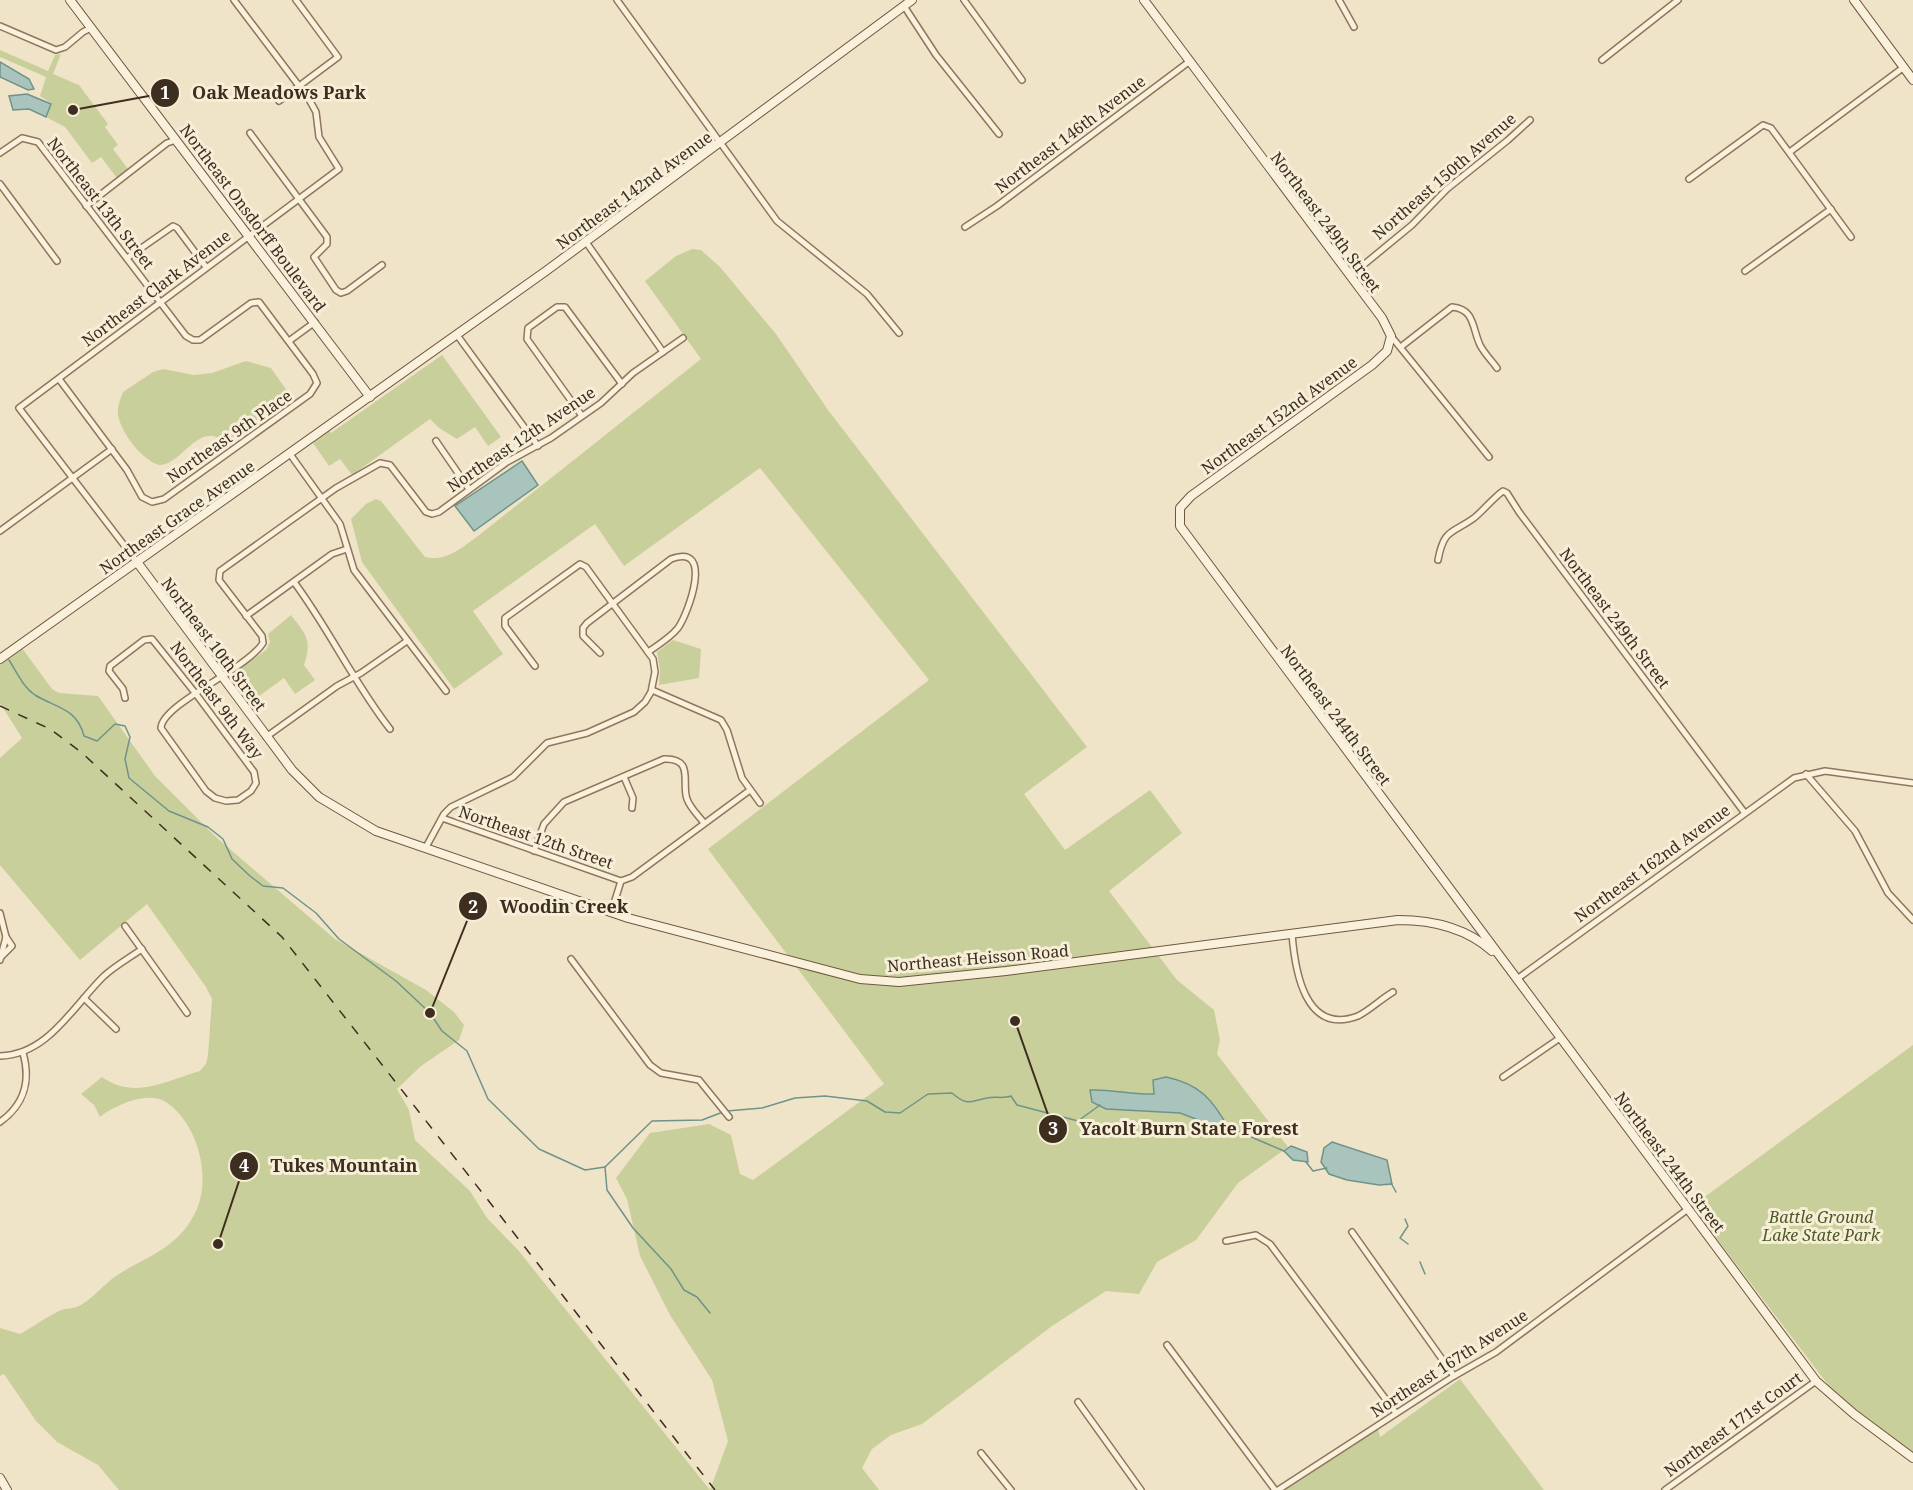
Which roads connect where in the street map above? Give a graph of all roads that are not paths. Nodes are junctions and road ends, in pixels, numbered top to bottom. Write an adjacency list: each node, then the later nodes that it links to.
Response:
1 (70, 0): 14 (street, Northeast Onsdorff Boulevard)
2 (234, 0): 20 (street)
3 (296, 0): 20 (street)
4 (617, 0): 27 (street)
5 (912, 0): 11 (street, Northeast 142nd Avenue)
6 (964, 0): 18 (street)
7 (1144, 0): 16 (street, Northeast 249th Street)
8 (1339, 0): 13 (street)
9 (1678, 0): 15 (street)
10 (1854, 0): 17 (street)
11 (904, 6): 25 (street); 27 (street, Northeast 142nd Avenue)
12 (0, 26): 14 (street)
13 (1354, 27)
14 (89, 30): 26 (street, Northeast Onsdorff Boulevard)
15 (1602, 60)
16 (1190, 61): 35 (street, Northeast 146th Avenue); 44 (street, Northeast 249th Street)
17 (1904, 67): 19 (street); 28 (street)
18 (1022, 80)
19 (1913, 80)
20 (299, 86): 22 (street)
21 (305, 92): 32 (street, Northeast Clark Avenue)
22 (279, 101)
23 (1530, 120): 44 (street, Northeast 150th Avenue)
24 (250, 133): 32 (street)
25 (999, 134)
26 (173, 141): 33 (street); 36 (street, Northeast Onsdorff Boulevard)
27 (721, 143): 38 (street, Northeast 142nd Avenue); 47 (street)
28 (1791, 151): 30 (street); 34 (street)
29 (0, 153): 33 (street, Northeast 13th Street)
30 (1689, 179)
31 (0, 184): 40 (street)
32 (298, 199): 36 (street, Northeast Clark Avenue); 41 (street)
33 (86, 206): 39 (street, Northeast 13th Street)
34 (1831, 209): 37 (street); 43 (street)
35 (965, 227)
36 (250, 235): 42 (street, Northeast Clark Avenue); 46 (street, Northeast Onsdorff Boulevard)
37 (1851, 237)
38 (586, 242): 48 (street, Northeast 142nd Avenue); 53 (street)
39 (127, 258): 42 (street); 45 (street, Northeast 13th Street)
40 (57, 261)
41 (382, 265)
42 (206, 267): 45 (street, Northeast Clark Avenue)
43 (1745, 271)
44 (1350, 276): 49 (street, Northeast 249th Street)
45 (160, 302): 51 (street, Northeast 13th Street); 55 (street, Northeast Clark Avenue)
46 (315, 322): 51 (street); 57 (street, Northeast Onsdorff Boulevard)
47 (899, 333)
48 (457, 334): 57 (street, Northeast 142nd Avenue); 61 (street)
49 (1391, 336): 52 (street, Northeast 249th Street); 68 (street, Northeast 152nd Avenue)
50 (683, 338): 53 (street, Northeast 12th Avenue)
51 (289, 341): 62 (street, Northeast 9th Place)
52 (1402, 346): 54 (street); 64 (street, Northeast 249th Street)
53 (663, 352): 56 (street, Northeast 12th Avenue)
54 (1497, 368)
55 (59, 379): 58 (street, Northeast Clark Avenue); 62 (street)
56 (622, 384): 59 (street, Northeast 12th Avenue); 59 (street)
57 (370, 397): 63 (street, Northeast Grace Avenue)
58 (19, 408): 65 (street, Northeast 10th Street)
59 (582, 416): 61 (street, Northeast 12th Avenue)
60 (435, 441): 66 (street)
61 (538, 446): 66 (street, Northeast 12th Avenue)
62 (112, 448): 65 (street)
63 (290, 454): 67 (street); 72 (street, Northeast Grace Avenue)
64 (1489, 457)
65 (72, 478): 69 (street); 72 (street, Northeast 10th Street)
66 (469, 489): 67 (street, Northeast 12th Avenue)
67 (321, 499): 70 (street); 75 (street)
68 (1178, 515): 101 (street, Northeast 244th Street)
69 (0, 531)
70 (347, 549): 73 (street); 76 (street)
71 (1438, 560): 95 (street, Northeast 249th Street)
72 (137, 562): 79 (street, Northeast Grace Avenue); 81 (street, Northeast 10th Street)
73 (294, 582): 75 (street); 82 (street)
74 (612, 603): 77 (street); 77 (street); 78 (street); 80 (street)
75 (246, 616): 81 (street)
76 (407, 641): 82 (street); 84 (street)
77 (648, 652): 83 (street)
78 (600, 653)
79 (0, 659)
80 (534, 666)
81 (222, 676): 85 (street); 88 (street, Northeast 10th Street)
82 (354, 676): 87 (street); 88 (street)
83 (652, 690): 92 (street); 96 (street)
84 (446, 691)
85 (196, 694): 85 (street, Northeast 9th Way); 86 (street, Northeast 9th Way)
86 (125, 698)
87 (390, 729)
88 (266, 737): 98 (street, Northeast 10th Street)
89 (1806, 774): 91 (street); 95 (street, Northeast 162nd Avenue); 104 (street)
90 (624, 777): 94 (street); 97 (street); 99 (street)
91 (1913, 783)
92 (750, 790): 93 (street); 97 (street)
93 (760, 803)
94 (632, 808)
95 (1744, 812): 112 (street, Northeast 162nd Avenue)
96 (442, 818): 98 (street); 99 (street, Northeast 12th Street)
97 (704, 824): 100 (street)
98 (426, 848): 103 (street, Northeast Heisson Road)
99 (534, 851): 100 (street, Northeast 12th Street)
100 (621, 882): 103 (street)
101 (1466, 911): 106 (street); 111 (street, Northeast 244th Street)
102 (0, 913): 109 (street)
103 (611, 913): 107 (street, Northeast Heisson Road)
104 (1913, 920)
105 (125, 926): 108 (street)
106 (1464, 932): 107 (street, Northeast Heisson Road); 111 (street, Northeast Heisson Road)
107 (1292, 934): 113 (street)
108 (142, 949): 114 (street); 115 (street)
109 (1, 958)
110 (571, 959): 121 (street)
111 (1502, 960): 112 (street, Northeast 244th Street)
112 (1517, 979): 117 (street, Northeast 244th Street)
113 (1393, 992)
114 (84, 998): 116 (street); 118 (street)
115 (187, 1013)
116 (116, 1029)
117 (1560, 1038): 120 (street); 123 (street, Northeast 244th Street)
118 (23, 1053): 119 (street); 122 (street)
119 (0, 1056)
120 (1503, 1077)
121 (729, 1117)
122 (0, 1122)
123 (1688, 1209): 127 (street, Northeast 167th Avenue); 128 (street, Northeast 244th Street)
124 (1352, 1232): 127 (street)
125 (1226, 1241): 130 (street)
126 (1167, 1345): 137 (street)
127 (1454, 1376): 130 (street, Northeast 167th Avenue)
128 (1816, 1381): 132 (street, Northeast 244th Street); 138 (street, Northeast 171st Court)
129 (1078, 1402): 136 (street)
130 (1396, 1413): 137 (street, Northeast 167th Avenue)
131 (981, 1453): 135 (street)
132 (1913, 1458)
133 (0, 1478): 134 (street)
134 (7, 1490)
135 (1011, 1490)
136 (1141, 1490)
137 (1276, 1490)
138 (1665, 1490)

